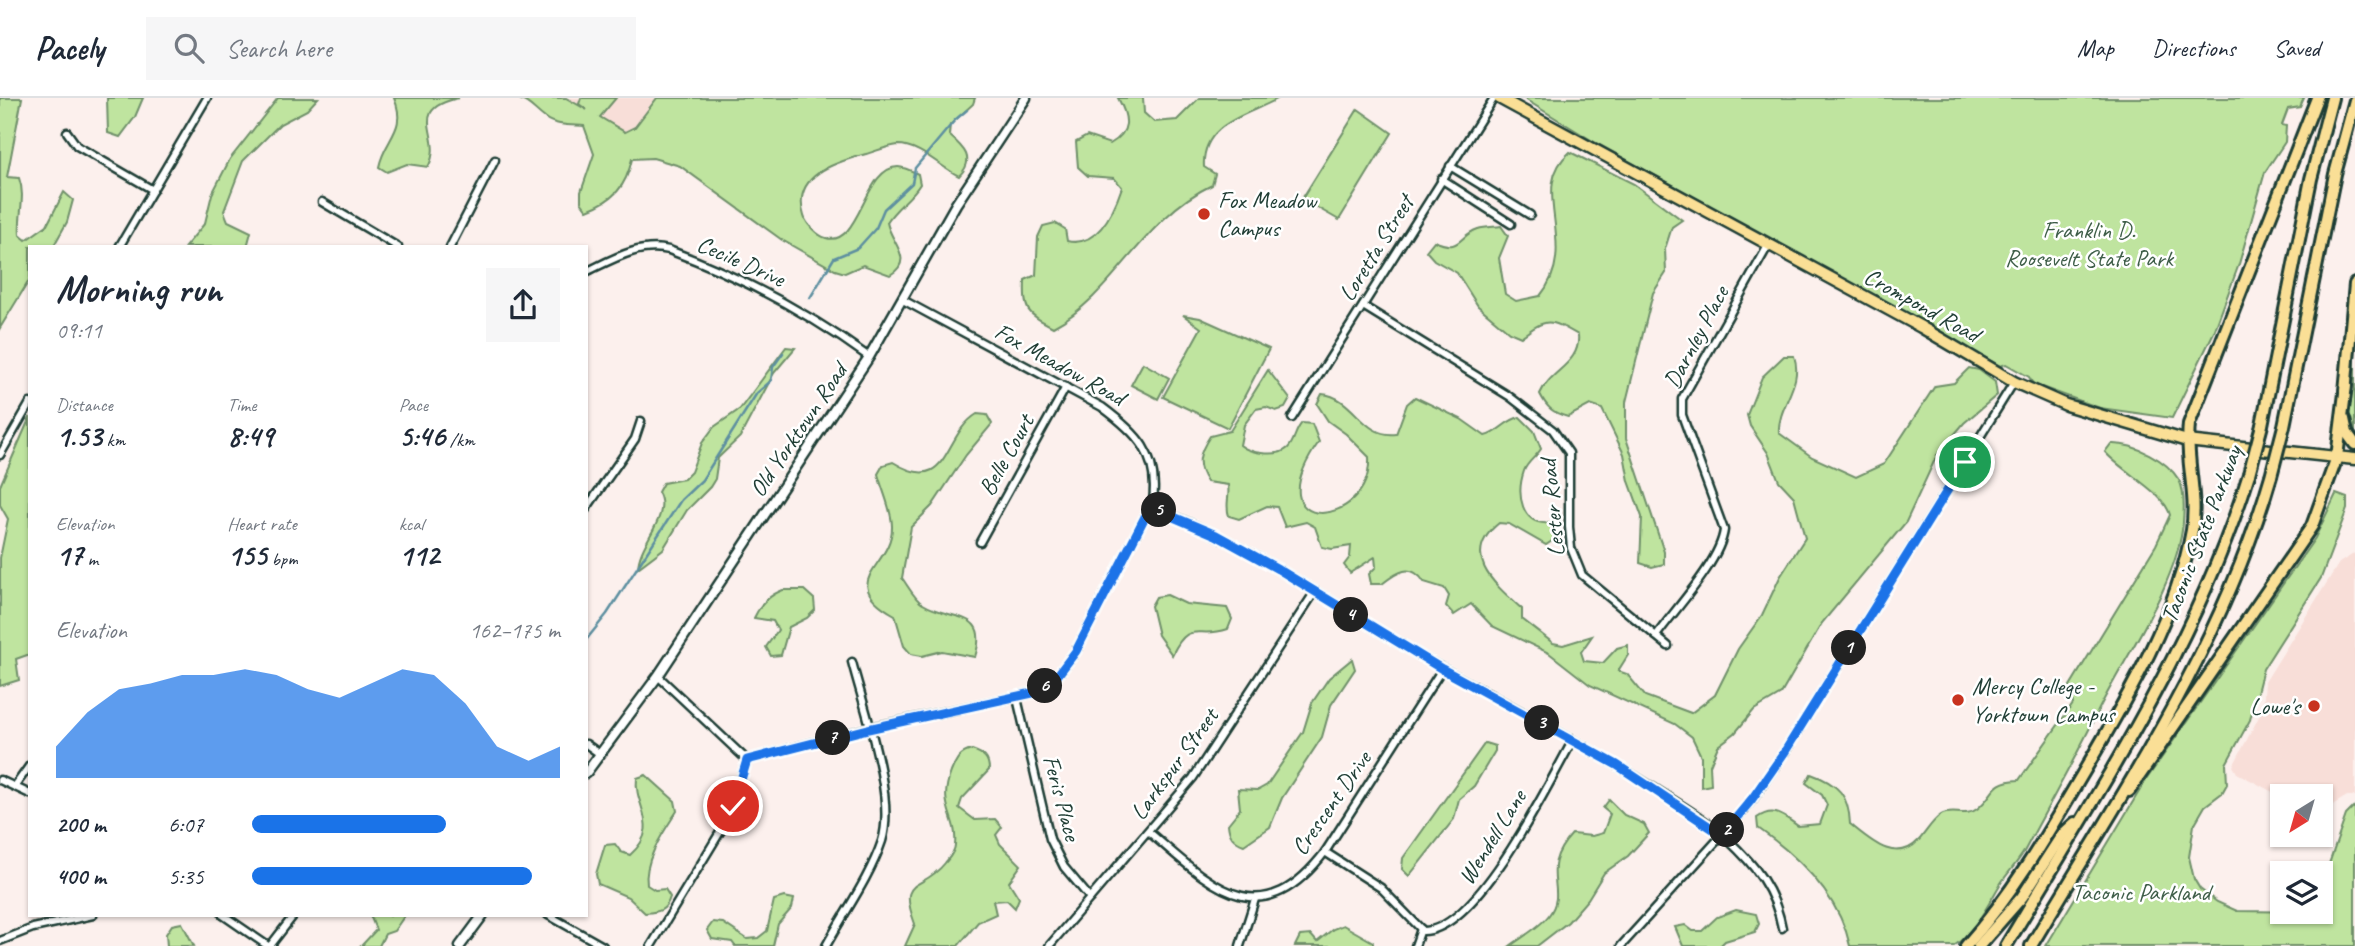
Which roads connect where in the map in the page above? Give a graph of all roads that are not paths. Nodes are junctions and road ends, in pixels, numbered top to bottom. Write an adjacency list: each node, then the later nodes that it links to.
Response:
1 (207, 98): 11 (street)
2 (1026, 98): 21 (main road, Old Yorktown Road)
3 (1496, 98): 9 (street, Loretta Street); 15 (highway, Crompond Road)
4 (2317, 98): 30 (highway)
5 (2332, 98): 56 (highway, Taconic State Parkway, bridge)
6 (2355, 100): 55 (highway, Taconic State Parkway, bridge)
7 (67, 132): 11 (street)
8 (495, 160): 18 (street)
9 (1450, 166): 10 (street, Loretta Street); 13 (street)
10 (1441, 179): 14 (street); 22 (street, Loretta Street)
11 (153, 190): 16 (street)
12 (322, 202): 17 (street)
13 (1530, 215)
14 (1511, 224)
15 (1769, 244): 24 (highway, Crompond Road); 39 (street, Darnley Place)
16 (119, 245)
17 (395, 245)
18 (451, 245)
19 (588, 271): 23 (street, Cecile Drive)
20 (2355, 284): 25 (highway)
21 (903, 300): 23 (main road, Old Yorktown Road); 26 (street, Fox Meadow Road)
22 (1363, 306): 28 (street, Loretta Street); 39 (street, Lester Road)
23 (869, 357): 43 (main road, Old Yorktown Road)
24 (2014, 382): 30 (highway, Crompond Road); 58 (street)
25 (2346, 385): 31 (highway); 33 (highway)
26 (1066, 387): 36 (street, Fox Meadow Road); 37 (street, Belle Court)
27 (28, 406): 32 (street)
28 (1292, 418)
29 (641, 421): 35 (street)
30 (2187, 441): 33 (highway, Crompond Road); 79 (highway)
31 (2355, 444)
32 (0, 455)
33 (2337, 457): 34 (highway, Crompond Road); 55 (highway)
34 (2355, 459)
35 (588, 506)
36 (1150, 507): 38 (street); 44 (street)
37 (980, 542)
38 (1314, 593): 42 (street); 57 (street, Larkspur Street)
39 (1656, 636): 40 (street, Lester Road)
40 (1668, 646)
41 (852, 662): 45 (street)
42 (1442, 669): 46 (street); 59 (street, Crescent Drive)
43 (658, 676): 48 (main road, Old Yorktown Road); 49 (street)
44 (1017, 698): 45 (street); 60 (street, Feris Place)
45 (868, 729): 49 (street); 74 (street)
46 (1573, 740): 58 (street); 68 (street, Wendell Lane)
47 (588, 745): 48 (street)
48 (600, 754): 51 (main road, Old Yorktown Road)
49 (747, 760): 73 (street)
50 (28, 768): 53 (street)
51 (588, 770)
52 (0, 780): 53 (street)
53 (15, 786): 54 (street)
54 (28, 793)
55 (2120, 796): 82 (highway, Taconic State Parkway)
56 (2087, 811): 80 (highway); 81 (highway, Taconic State Parkway)
57 (1149, 832): 60 (street, Larkspur Street); 61 (street)
58 (1722, 835): 67 (street); 78 (street)
59 (1325, 852): 61 (street, Crescent Drive); 68 (street)
60 (1090, 898): 75 (street, Larkspur Street)
61 (1255, 900): 76 (street)
62 (84, 917): 69 (street)
63 (226, 917): 70 (street)
64 (292, 917): 70 (street)
65 (482, 917): 71 (main road)
66 (552, 917): 72 (street)
67 (1782, 928)
68 (1421, 929): 77 (street)
69 (0, 941)
70 (269, 946)
71 (460, 946)
72 (603, 946)
73 (651, 946)
74 (826, 946)
75 (1049, 946)
76 (1240, 946)
77 (1415, 946)
78 (1621, 946)
79 (1966, 946)
80 (1979, 946)
81 (2006, 946)
82 (2031, 946)

